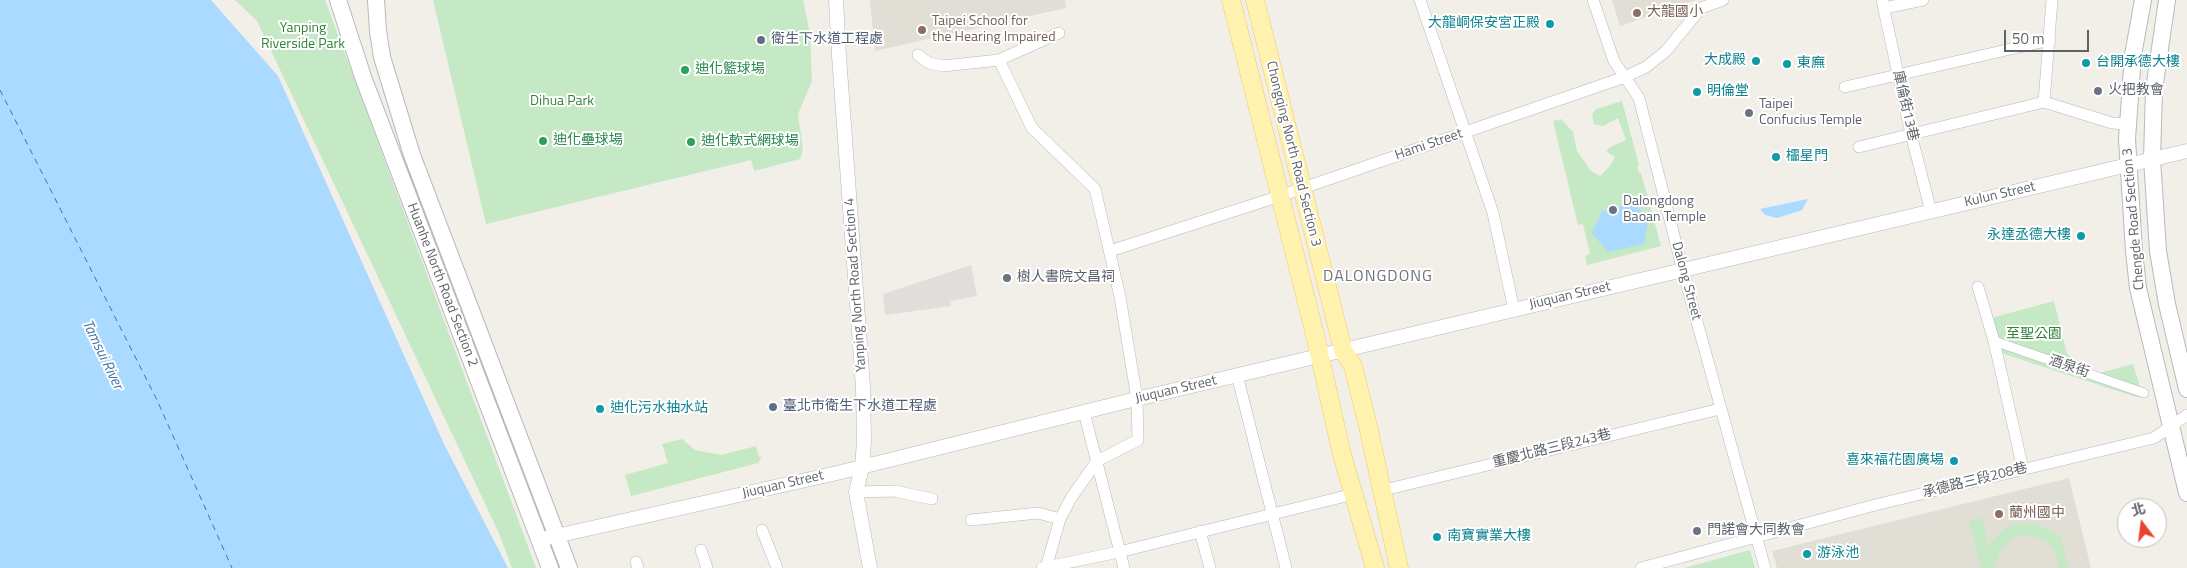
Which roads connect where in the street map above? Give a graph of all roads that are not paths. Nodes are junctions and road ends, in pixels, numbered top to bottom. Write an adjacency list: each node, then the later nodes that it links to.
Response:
1 (339, 0): 63 (main road, Huanhe North Road Section 2)
2 (376, 0): 61 (main road, Huanhe North Road Section 2)
3 (836, 0): 49 (street, Yanping North Road Section 4)
4 (1231, 0): 30 (main road, Chongqing North Road Section 3)
5 (1255, 0): 29 (main road, Chongqing North Road Section 3)
6 (1420, 0): 23 (street)
7 (1593, 0): 19 (street, Dalong Street)
8 (1723, 0): 19 (street, Hami Street)
9 (1924, 0): 13 (street)
10 (2052, 0): 15 (street)
11 (2142, 0): 22 (main road, Chengde Road Section 3)
12 (2167, 0): 27 (main road, Chengde Road Section 3)
13 (1883, 4): 18 (street, 庫倫街13巷)
14 (1060, 33): 17 (street)
15 (2050, 40): 18 (street); 21 (street)
16 (918, 55): 17 (street)
17 (999, 60): 33 (street)
18 (1898, 74): 20 (street); 24 (street, 庫倫街13巷)
19 (1625, 78): 23 (street, Hami Street); 34 (street, Dalong Street)
20 (1845, 87)
21 (2044, 102): 22 (street); 24 (street)
22 (2128, 124): 28 (main road, Chengde Road Section 3)
23 (1466, 132): 29 (street, Hami Street); 36 (street)
24 (1911, 134): 25 (street); 31 (street, 庫倫街13巷)
25 (1859, 147)
26 (2187, 150): 27 (street, Kulun Street)
27 (2152, 159): 28 (street, Kulun Street); 41 (main road, Chengde Road Section 3)
28 (2127, 164): 31 (street, Kulun Street); 47 (main road, Chengde Road Section 3)
29 (1302, 188): 30 (street, Hami Street); 38 (main road, Chongqing North Road Section 3)
30 (1280, 196): 33 (street, Hami Street); 39 (main road, Chongqing North Road Section 3)
31 (1931, 212): 32 (street, Kulun Street)
32 (1813, 239): 34 (street, Jiuquan Street)
33 (1110, 251): 43 (street)
34 (1683, 270): 36 (street, Jiuquan Street); 44 (street, Dalong Street)
35 (1978, 287): 37 (street)
36 (1514, 310): 38 (street, Jiuquan Street)
37 (1994, 342): 42 (street, 酒泉街); 50 (street)
38 (1343, 350): 39 (street, Jiuquan Street); 51 (main road, Chongqing North Road Section 3)
39 (1319, 356): 40 (street, Jiuquan Street); 54 (main road, Chongqing North Road Section 3)
40 (1237, 376): 43 (street, Jiuquan Street); 56 (street)
41 (2187, 389)
42 (2144, 393)
43 (1137, 399): 45 (street, Jiuquan Street); 48 (street)
44 (1720, 409): 51 (street, 重慶北路三段243巷); 62 (street, Dalong Street)
45 (1084, 412): 48 (street); 49 (street, Jiuquan Street)
46 (2187, 416): 47 (street, 承德路三段208巷)
47 (2171, 427): 50 (street, 承德路三段208巷); 53 (main road, Chengde Road Section 3)
48 (1097, 461): 57 (street); 65 (street)
49 (862, 467): 52 (street, Yanping North Road Section 4); 61 (street, Jiuquan Street)
50 (2023, 469): 62 (street, 承德路三段208巷)
51 (1384, 490): 76 (main road, Chongqing North Road Section 3)
52 (856, 492): 55 (street); 70 (street, Yanping North Road Section 4)
53 (2187, 493)
54 (1354, 494): 56 (street); 75 (main road, Chongqing North Road Section 3)
55 (932, 499)
56 (1273, 514): 60 (street); 74 (street)
57 (1060, 519): 58 (street); 71 (street)
58 (971, 520)
59 (762, 530): 69 (street)
60 (1200, 531): 65 (street); 73 (street)
61 (557, 535): 63 (street, Jiuquan Street); 67 (main road, Huanhe North Road Section 2)
62 (1757, 536): 77 (street, 承德路三段208巷); 78 (street, Dalong Street)
63 (539, 540): 66 (main road, Huanhe North Road Section 2)
64 (701, 550): 68 (street)
65 (1120, 552): 71 (street); 72 (street)
66 (550, 568)
67 (570, 568)
68 (707, 568)
69 (777, 568)
70 (870, 568)
71 (1044, 568)
72 (1124, 568)
73 (1210, 568)
74 (1286, 568)
75 (1375, 568)
76 (1399, 568)
77 (1641, 568)
78 (1765, 568)

